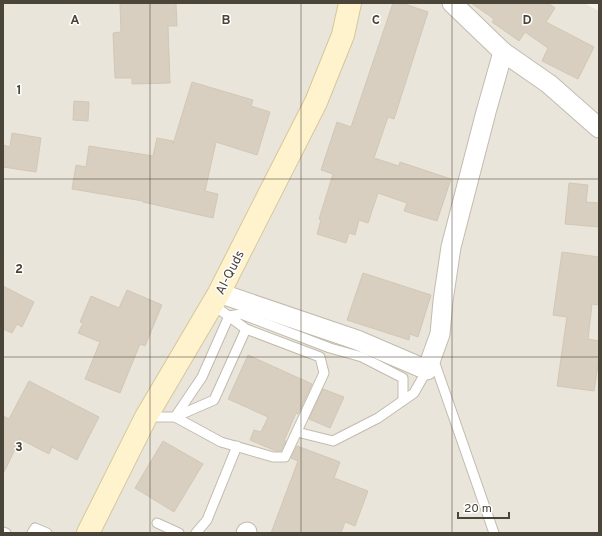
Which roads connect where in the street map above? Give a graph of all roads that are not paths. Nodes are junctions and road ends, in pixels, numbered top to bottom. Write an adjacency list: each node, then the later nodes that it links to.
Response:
1 (350, 3): 5 (street, Al-Quds)
2 (452, 3): 3 (street)
3 (503, 52): 4 (street); 9 (street)
4 (599, 128)
5 (220, 305): 6 (lane); 7 (lane); 9 (street); 11 (street, Al-Quds); 12 (lane)
6 (246, 329): 8 (lane); 12 (lane)
7 (324, 345): 8 (lane); 10 (lane)
8 (320, 357): 13 (lane)
9 (430, 362): 10 (lane); 21 (lane)
10 (403, 400): 13 (lane)
11 (146, 417): 12 (lane); 18 (street, Al-Quds)
12 (175, 417): 14 (lane)
13 (297, 432): 14 (lane)
14 (237, 446): 20 (lane)
15 (157, 523): 19 (lane)
16 (32, 533): 17 (lane)
17 (47, 533)
18 (88, 533)
19 (179, 533)
20 (196, 533)
21 (494, 533)

